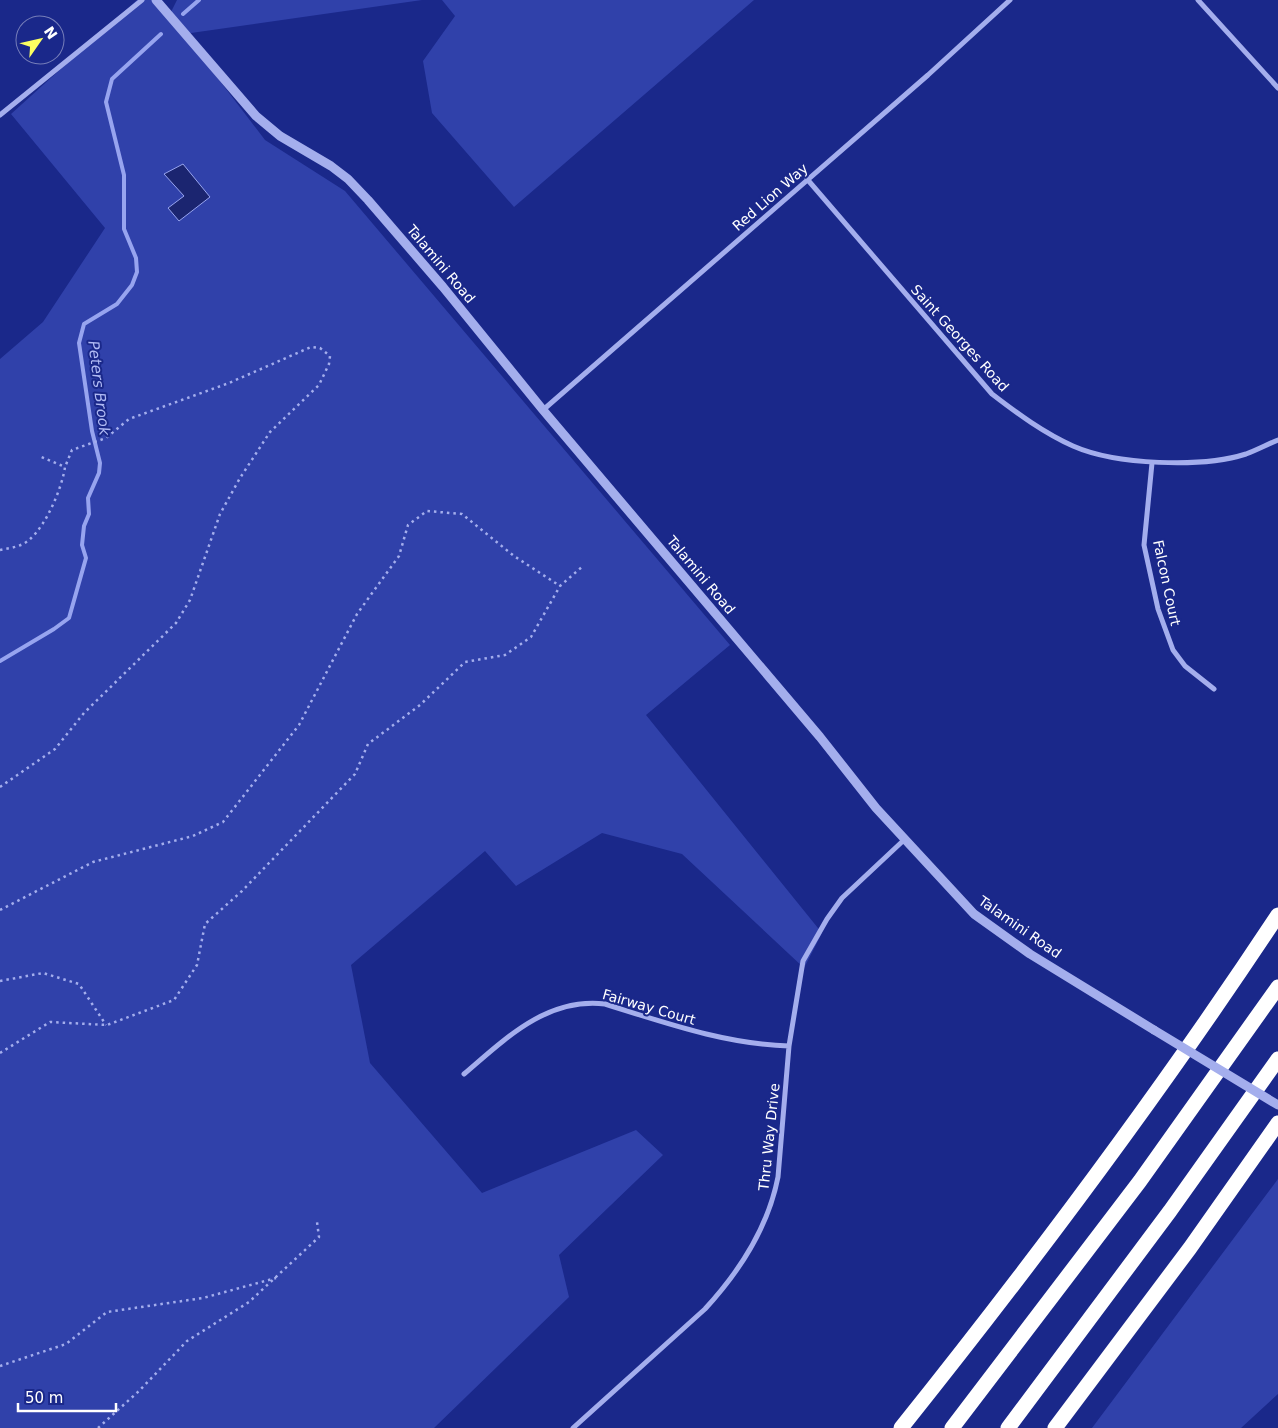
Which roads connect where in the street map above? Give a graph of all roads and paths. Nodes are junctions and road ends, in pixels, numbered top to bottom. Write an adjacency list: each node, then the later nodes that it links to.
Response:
1 (142, 0): 6 (street)
2 (156, 0): 8 (street, Talamini Road)
3 (1010, 0): 7 (street, Red Lion Way)
4 (1198, 0): 5 (street)
5 (1278, 88)
6 (0, 115)
7 (807, 179): 8 (street, Red Lion Way); 11 (street, Saint Georges Road)
8 (543, 410): 18 (street, Talamini Road)
9 (1278, 440): 11 (street, Saint Georges Road)
10 (39, 456): 12 (path)
11 (1152, 463): 16 (street, Falcon Court)
12 (65, 467): 13 (path); 17 (path)
13 (0, 550)
14 (583, 566): 15 (path)
15 (560, 586): 19 (path); 23 (path)
16 (1214, 689)
17 (0, 787)
18 (905, 839): 24 (street, Thru Way Drive); 28 (street, Talamini Road, bridge)
19 (0, 910)
20 (1278, 915): 35 (highway)
21 (0, 981): 23 (path)
22 (1278, 987): 36 (highway)
23 (106, 1025): 25 (path)
24 (789, 1046): 27 (street, Fairway Court); 34 (street, Thru Way Drive)
25 (0, 1053)
26 (1278, 1059): 37 (highway)
27 (464, 1074)
28 (1278, 1106)
29 (1278, 1123): 38 (highway)
30 (317, 1222): 31 (path)
31 (277, 1278): 32 (path); 33 (path)
32 (0, 1366)
33 (98, 1428)
34 (573, 1428)
35 (901, 1428)
36 (952, 1428)
37 (1008, 1428)
38 (1055, 1428)

